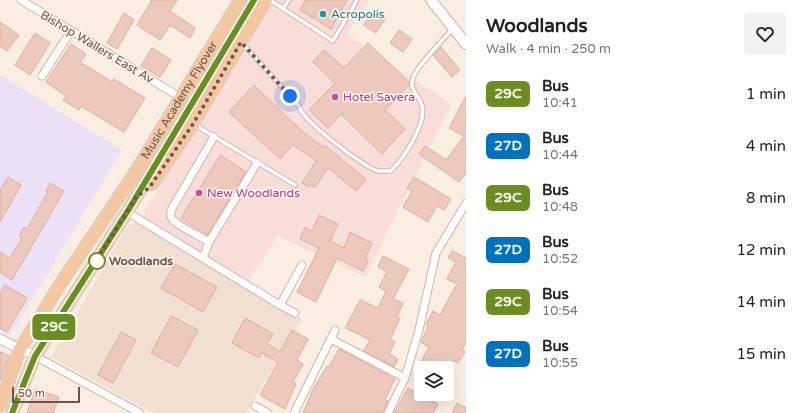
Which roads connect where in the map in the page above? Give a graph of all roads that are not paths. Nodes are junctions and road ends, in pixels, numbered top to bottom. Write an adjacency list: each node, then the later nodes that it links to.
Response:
1 (21, 0): 12 (street, Bishop Wallers East Av)
2 (231, 0): 16 (main road)
3 (240, 0): 22 (main road, Music Academy Flyover)
4 (254, 0): 21 (main road, Music Academy Flyover)
5 (266, 0): 13 (main road)
6 (270, 0): 10 (lane)
7 (289, 0): 10 (lane)
8 (356, 0): 10 (lane)
9 (431, 0): 11 (main road)
10 (283, 8)
11 (453, 28): 13 (lane); 14 (main road)
12 (71, 31): 15 (street); 16 (street, Bishop Wallers East Av)
13 (241, 42): 17 (main road)
14 (466, 44)
15 (42, 76)
16 (173, 93): 22 (main road)
17 (193, 124): 18 (lane); 21 (main road)
18 (214, 137): 19 (lane); 25 (street)
19 (257, 163): 20 (lane); 25 (street)
20 (295, 185)
21 (136, 197): 24 (main road, Music Academy Flyover)
22 (117, 200): 33 (main road, Music Academy Flyover)
23 (466, 203): 35 (street)
24 (127, 212): 26 (street); 34 (main road, Music Academy Flyover)
25 (209, 242): 26 (street)
26 (203, 258): 28 (street)
27 (302, 265): 28 (street)
28 (280, 305): 29 (street)
29 (295, 313)
30 (335, 330): 32 (street)
31 (0, 339): 33 (street)
32 (331, 339): 35 (street); 41 (street)
33 (20, 349): 34 (street); 36 (main road, Music Academy Flyover)
34 (35, 356): 38 (main road, Music Academy Flyover); 39 (street)
35 (404, 378): 42 (street)
36 (0, 406)
37 (255, 406): 40 (street)
38 (12, 413)
39 (140, 413)
40 (268, 413)
41 (294, 413)
42 (388, 413)

